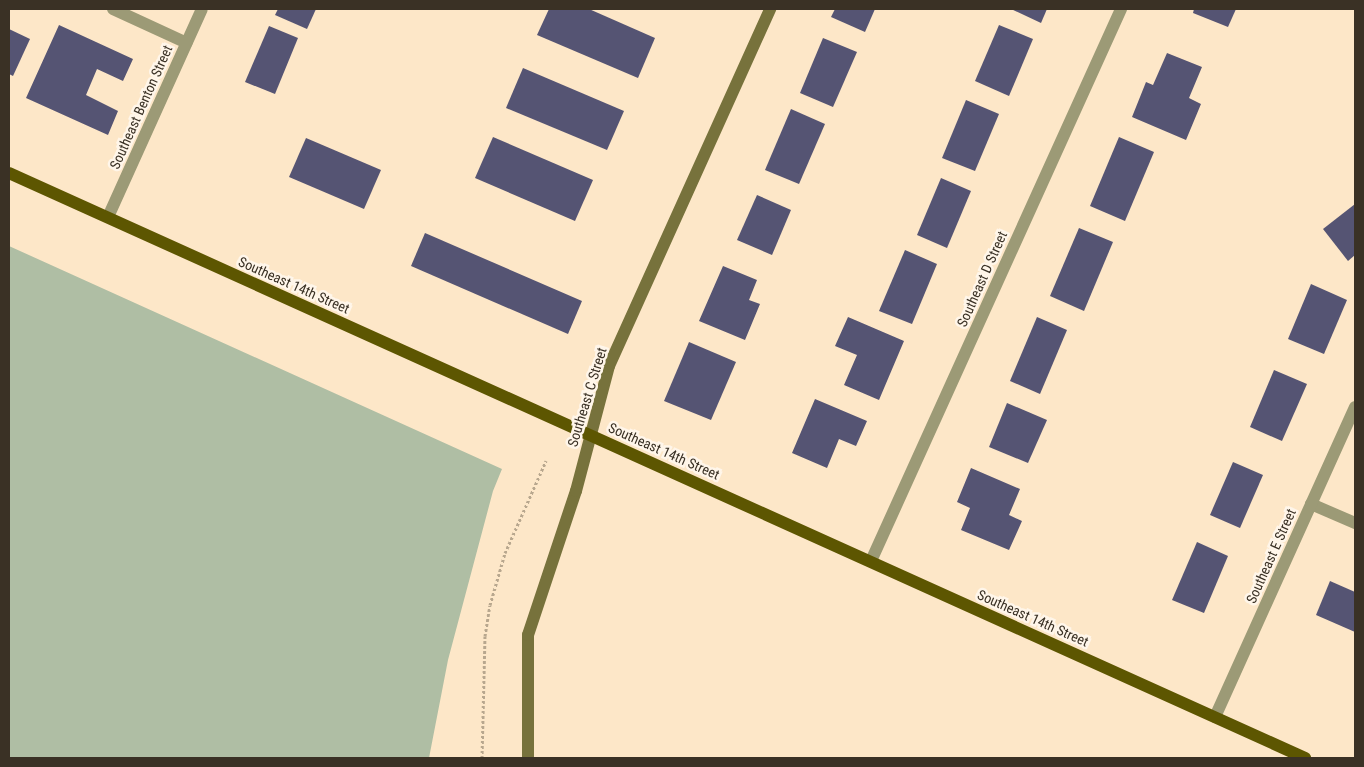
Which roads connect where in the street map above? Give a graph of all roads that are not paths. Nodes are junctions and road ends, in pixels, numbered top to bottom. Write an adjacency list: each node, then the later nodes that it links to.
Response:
1 (202, 9): 5 (street, Southeast Benton Street)
2 (770, 9): 9 (street, Southeast C Street)
3 (1120, 9): 12 (street, Southeast D Street)
4 (118, 10): 5 (street)
5 (187, 43): 7 (street, Southeast Benton Street)
6 (9, 173): 7 (main road, Southeast 14th Street)
7 (108, 217): 9 (main road, Southeast 14th Street)
8 (1355, 407): 10 (street, Southeast E Street)
9 (592, 435): 12 (main road, Southeast 14th Street); 14 (street, Southeast C Street)
10 (1311, 504): 11 (street); 13 (street, Southeast E Street)
11 (1355, 523)
12 (871, 561): 13 (main road, Southeast 14th Street)
13 (1214, 717): 15 (main road, Southeast 14th Street)
14 (528, 758)
15 (1305, 758)

